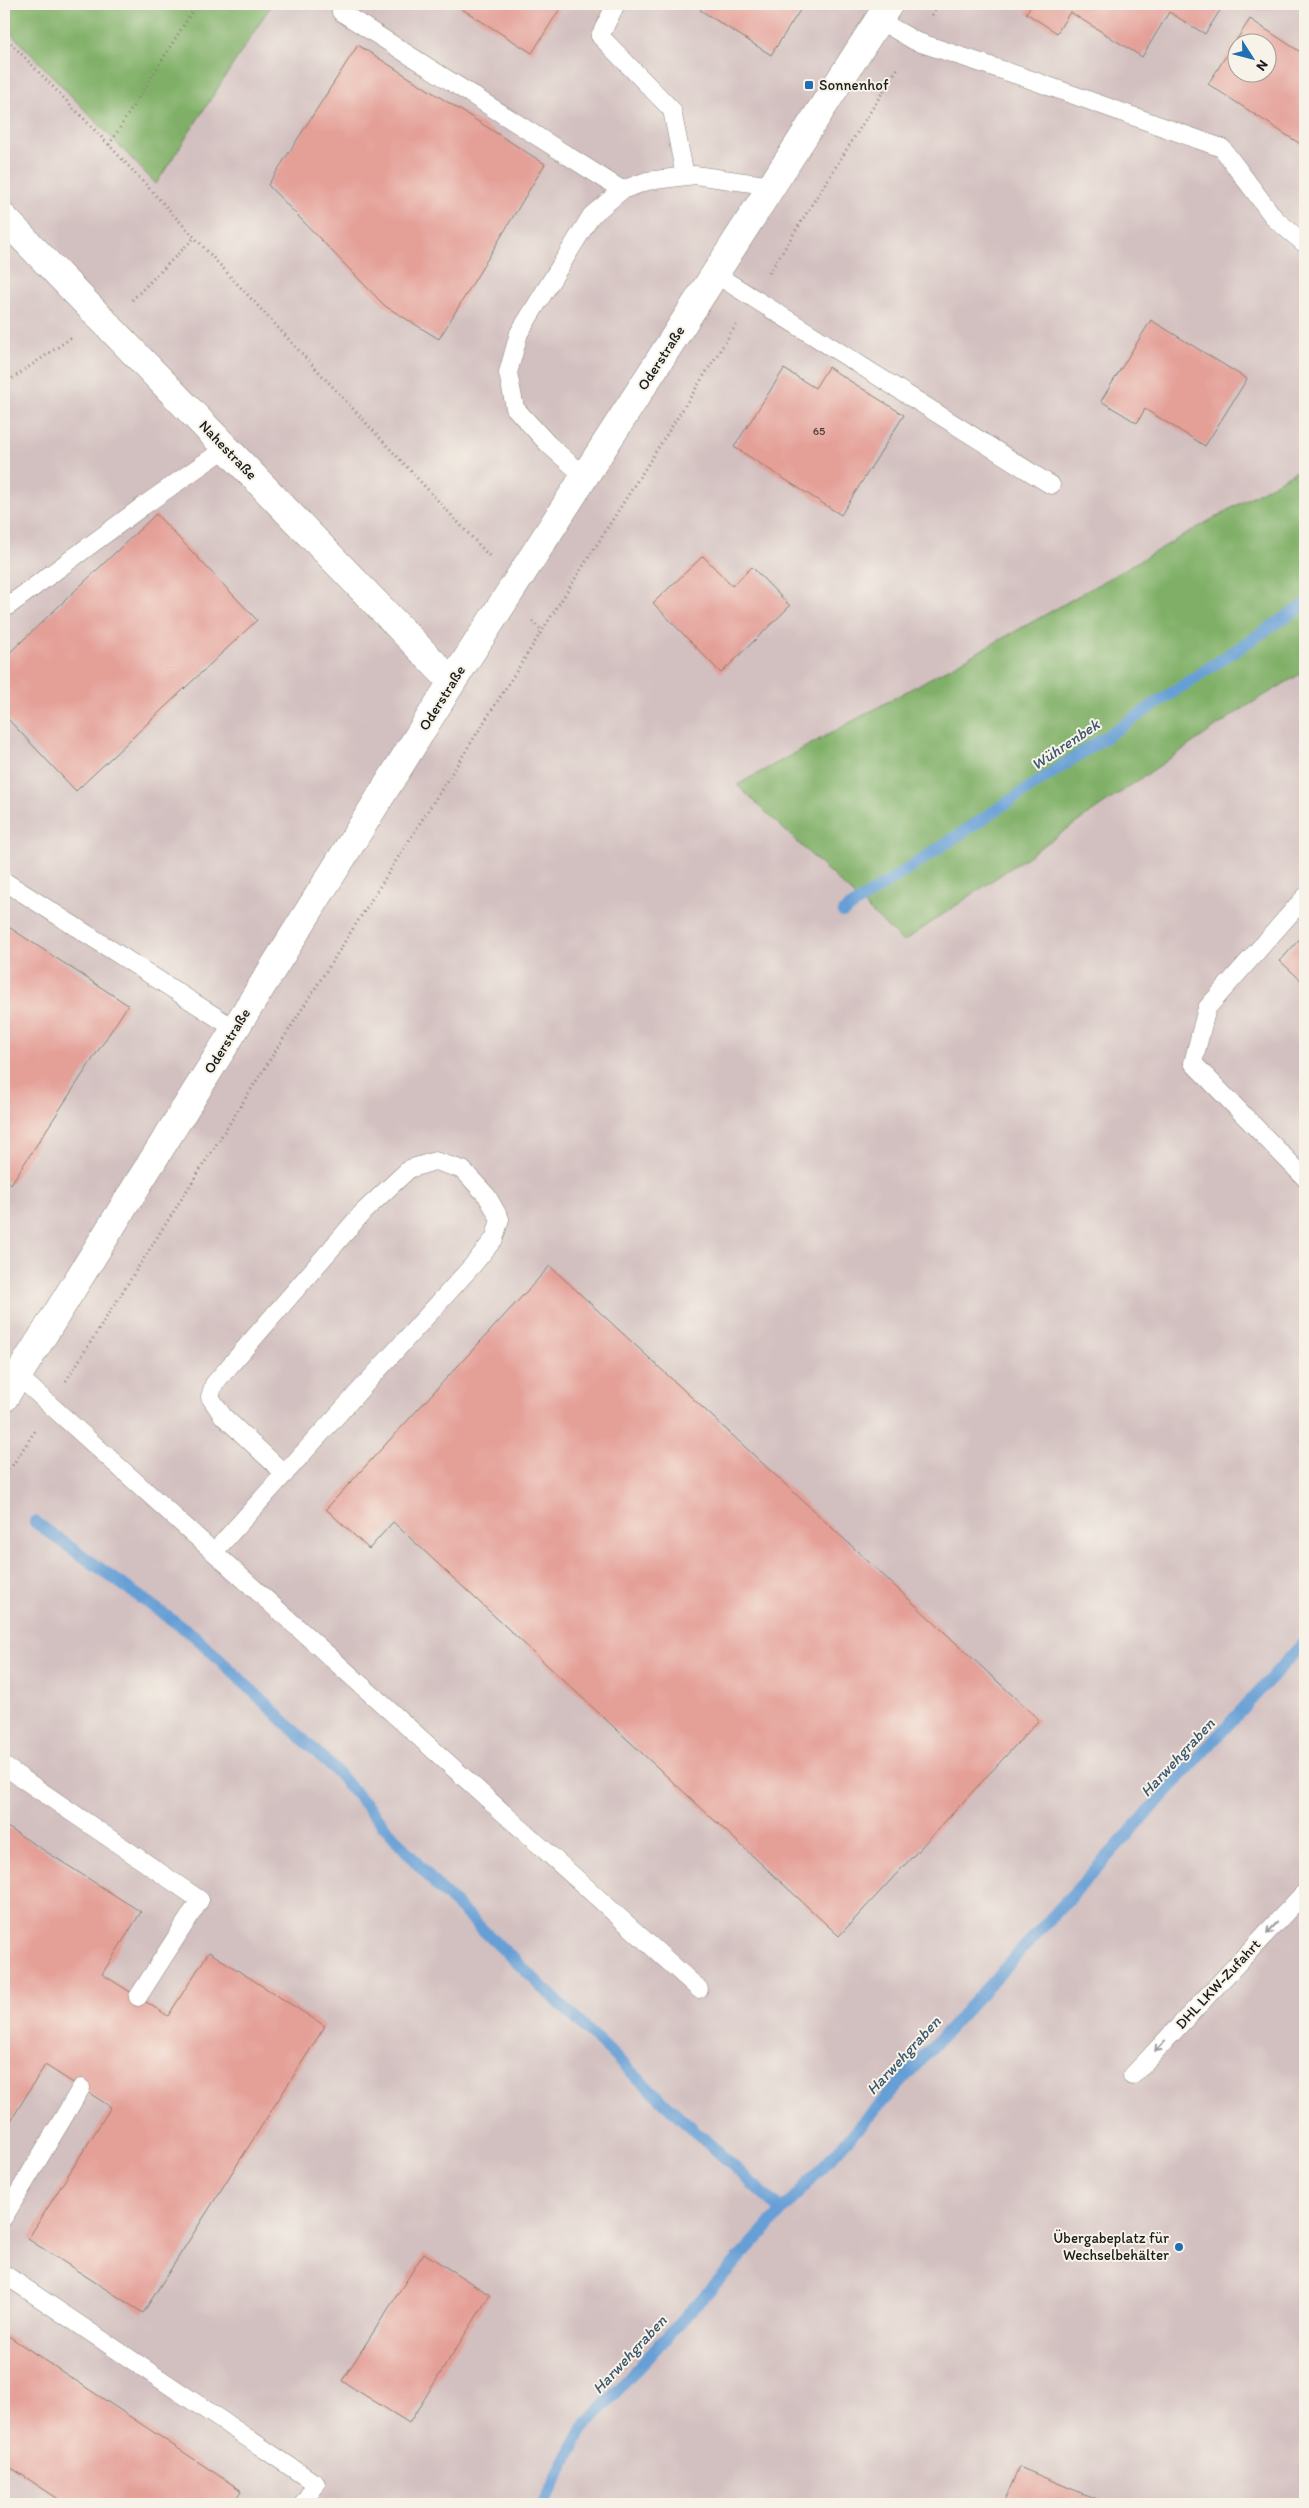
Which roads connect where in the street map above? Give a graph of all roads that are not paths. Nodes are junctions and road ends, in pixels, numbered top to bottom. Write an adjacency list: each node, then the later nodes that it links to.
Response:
1 (616, 4): 4 (lane)
2 (341, 12): 6 (lane)
3 (884, 12): 5 (street, Oderstraße); 8 (lane)
4 (685, 176): 5 (lane); 6 (lane)
5 (772, 186): 9 (street, Oderstraße)
6 (622, 190): 11 (lane)
7 (4, 218): 10 (street, Nahestraße)
8 (1305, 244)
9 (715, 274): 11 (street, Oderstraße); 12 (lane)
10 (226, 448): 13 (lane); 14 (street, Nahestraße)
11 (585, 477): 14 (street, Oderstraße)
12 (1051, 485)
13 (4, 609)
14 (452, 682): 17 (street, Oderstraße)
15 (4, 881): 17 (lane)
16 (1305, 897): 18 (lane)
17 (235, 1029): 19 (street, Oderstraße)
18 (1305, 1178)
19 (11, 1387): 21 (lane)
20 (285, 1474): 20 (lane); 21 (lane)
21 (214, 1552): 24 (lane)
22 (4, 1766): 25 (lane)
23 (1305, 1892): 26 (lane, DHL LKW-Zufahrt, one-way to 26)
24 (699, 1989)
25 (138, 1997)
26 (1132, 2076)
27 (81, 2088): 28 (lane)
28 (4, 2217)
29 (4, 2274): 30 (lane)
30 (303, 2504)

